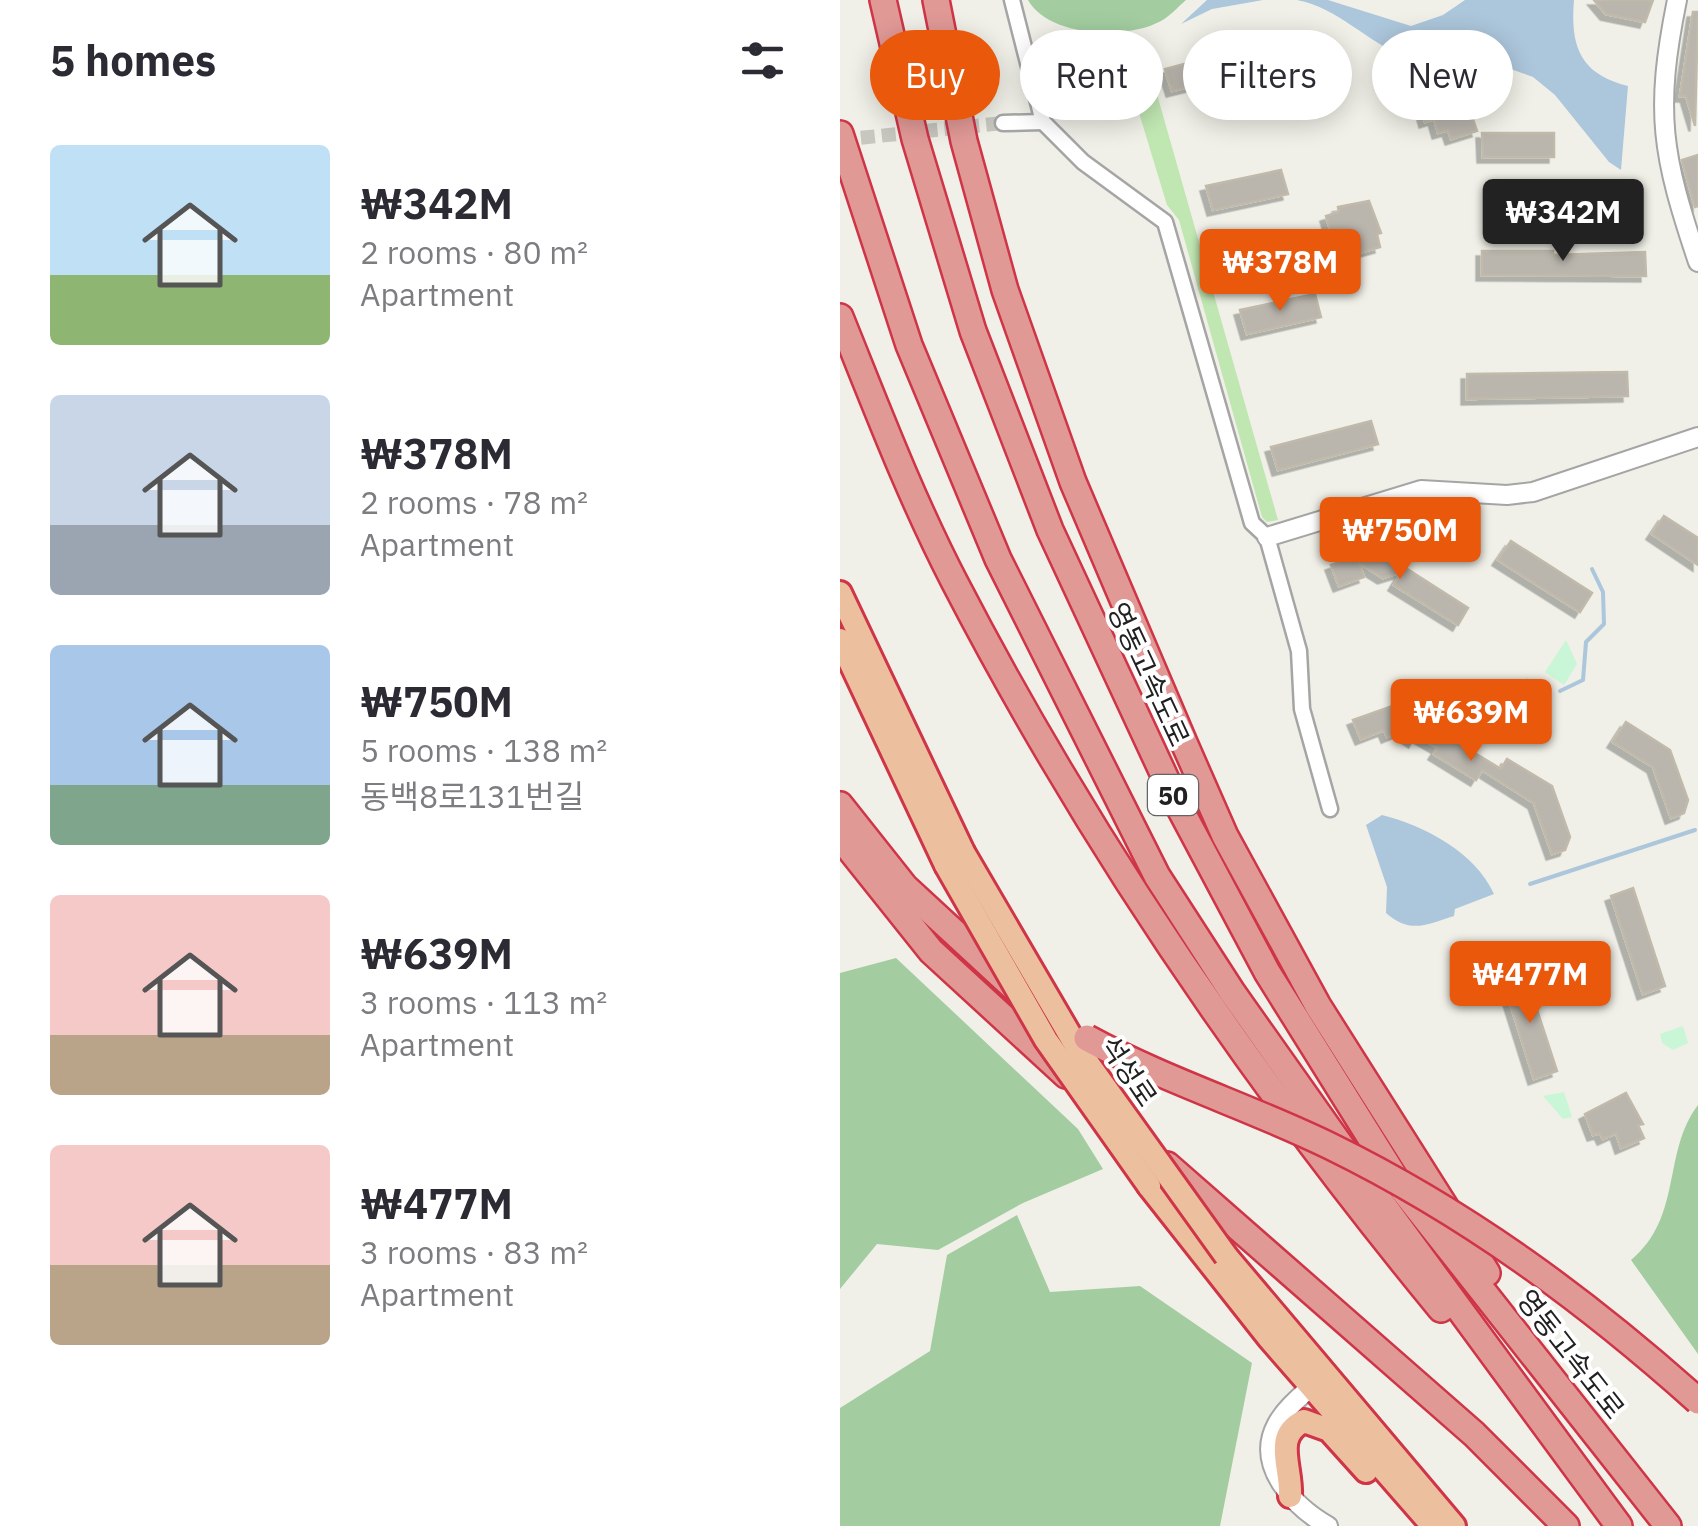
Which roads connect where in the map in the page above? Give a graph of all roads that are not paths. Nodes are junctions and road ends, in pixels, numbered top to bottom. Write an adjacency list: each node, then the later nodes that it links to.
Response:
1 (883, 0): 21 (highway, 영동고속도로 / 50)
2 (936, 0): 21 (highway, 영동고속도로 / 50)
3 (1012, 0): 5 (street)
4 (1677, 0): 8 (street)
5 (1043, 122): 6 (street); 11 (street)
6 (1003, 123)
7 (840, 134): 22 (highway, 50)
8 (1698, 262)
9 (840, 317): 22 (highway, 50)
10 (1698, 437): 11 (street)
11 (1267, 537): 15 (street)
12 (840, 593): 17 (highway, 석성로)
13 (840, 640): 17 (highway)
14 (840, 806): 19 (highway, bridge)
15 (1330, 809)
16 (840, 837): 26 (highway)
17 (954, 859): 18 (highway, 석성로, bridge)
18 (1318, 1380): 20 (street); 23 (highway); 25 (highway, 석성로)
19 (1698, 1401)
20 (1290, 1496): 23 (highway); 24 (street)
21 (1646, 1498): 27 (highway, 영동고속도로 / 50)
22 (1614, 1518)
23 (1427, 1519)
24 (1328, 1526)
25 (1454, 1526)
26 (1566, 1526)
27 (1668, 1526)

